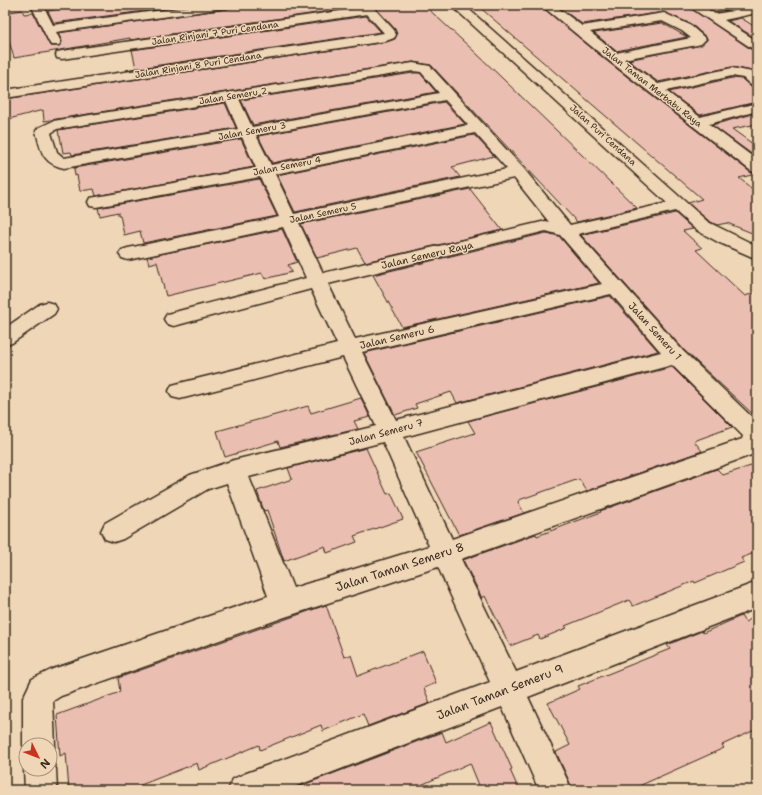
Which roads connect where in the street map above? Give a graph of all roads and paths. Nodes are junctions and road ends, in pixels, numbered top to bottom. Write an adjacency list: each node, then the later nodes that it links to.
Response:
1 (39, 5): 11 (street)
2 (226, 5): 7 (street)
3 (457, 5): 32 (street, Jalan Puri Cendana)
4 (564, 5): 6 (street)
5 (693, 5): 10 (street)
6 (548, 6): 12 (street, Jalan Taman Merbabu Raya)
7 (190, 7): 11 (street); 13 (street)
8 (367, 7): 13 (street, Jalan Rinjani 7 Puri Cendana); 17 (street, Jalan Rinjani 8 Puri Cendana)
9 (757, 10): 10 (street)
10 (713, 18): 14 (street)
11 (49, 29): 15 (street)
12 (579, 30): 16 (street, Jalan Taman Merbabu Raya); 16 (street)
13 (203, 35): 15 (street, Jalan Rinjani 7 Puri Cendana); 17 (street)
14 (757, 46)
15 (62, 55): 18 (street)
16 (613, 57): 20 (street, Jalan Taman Merbabu Raya)
17 (216, 62): 18 (street, Jalan Rinjani 8 Puri Cendana)
18 (71, 75): 21 (street, Jalan Rinjani 8 Puri Cendana)
19 (757, 83): 20 (street)
20 (655, 89): 25 (street, Jalan Taman Merbabu Raya)
21 (5, 94)
22 (448, 95): 23 (street, Jalan Semeru 2); 26 (street, Jalan Semeru 2); 27 (street, Jalan Semeru 3)
23 (230, 96): 27 (street); 28 (street, Jalan Semeru 2)
24 (757, 108): 25 (street)
25 (698, 122): 29 (street, Jalan Taman Merbabu Raya)
26 (477, 128): 30 (street, Jalan Semeru 4); 31 (street, Jalan Semeru 2)
27 (247, 132): 28 (street, Jalan Semeru 3); 30 (street)
28 (56, 161)
29 (754, 163)
30 (265, 171): 33 (street, Jalan Semeru 4); 34 (street)
31 (518, 172): 34 (street, Jalan Semeru 5); 35 (street, Jalan Semeru 1)
32 (674, 199): 35 (street, Jalan Semeru Raya); 36 (street, Jalan Puri Cendana)
33 (96, 202)
34 (289, 220): 37 (street, Jalan Semeru 5); 38 (street)
35 (557, 225): 38 (street, Jalan Semeru Raya); 39 (street, Jalan Semeru 1)
36 (757, 252)
37 (128, 254)
38 (317, 281): 41 (street, Jalan Semeru Raya); 43 (street)
39 (615, 287): 43 (street, Jalan Semeru 6); 44 (street, Jalan Semeru 1)
40 (47, 309): 42 (street)
41 (174, 319)
42 (5, 338)
43 (349, 348): 45 (street, Jalan Semeru 6); 46 (street)
44 (676, 356): 46 (street, Jalan Semeru 7); 47 (street, Jalan Semeru 1)
45 (180, 391)
46 (390, 431): 48 (street, Jalan Semeru 7); 50 (street)
47 (756, 440): 50 (street, Jalan Taman Semeru 8)
48 (234, 470): 49 (street, Jalan Semeru 7); 52 (street)
49 (114, 531)
50 (445, 553): 52 (street, Jalan Taman Semeru 8); 53 (street)
51 (757, 595): 53 (street, Jalan Taman Semeru 9)
52 (285, 604): 54 (street, Jalan Taman Semeru 8)
53 (509, 688): 57 (street, Jalan Taman Semeru 9); 58 (street)
54 (39, 737)
55 (40, 777): 56 (street)
56 (41, 790)
57 (244, 790)
58 (556, 790)

